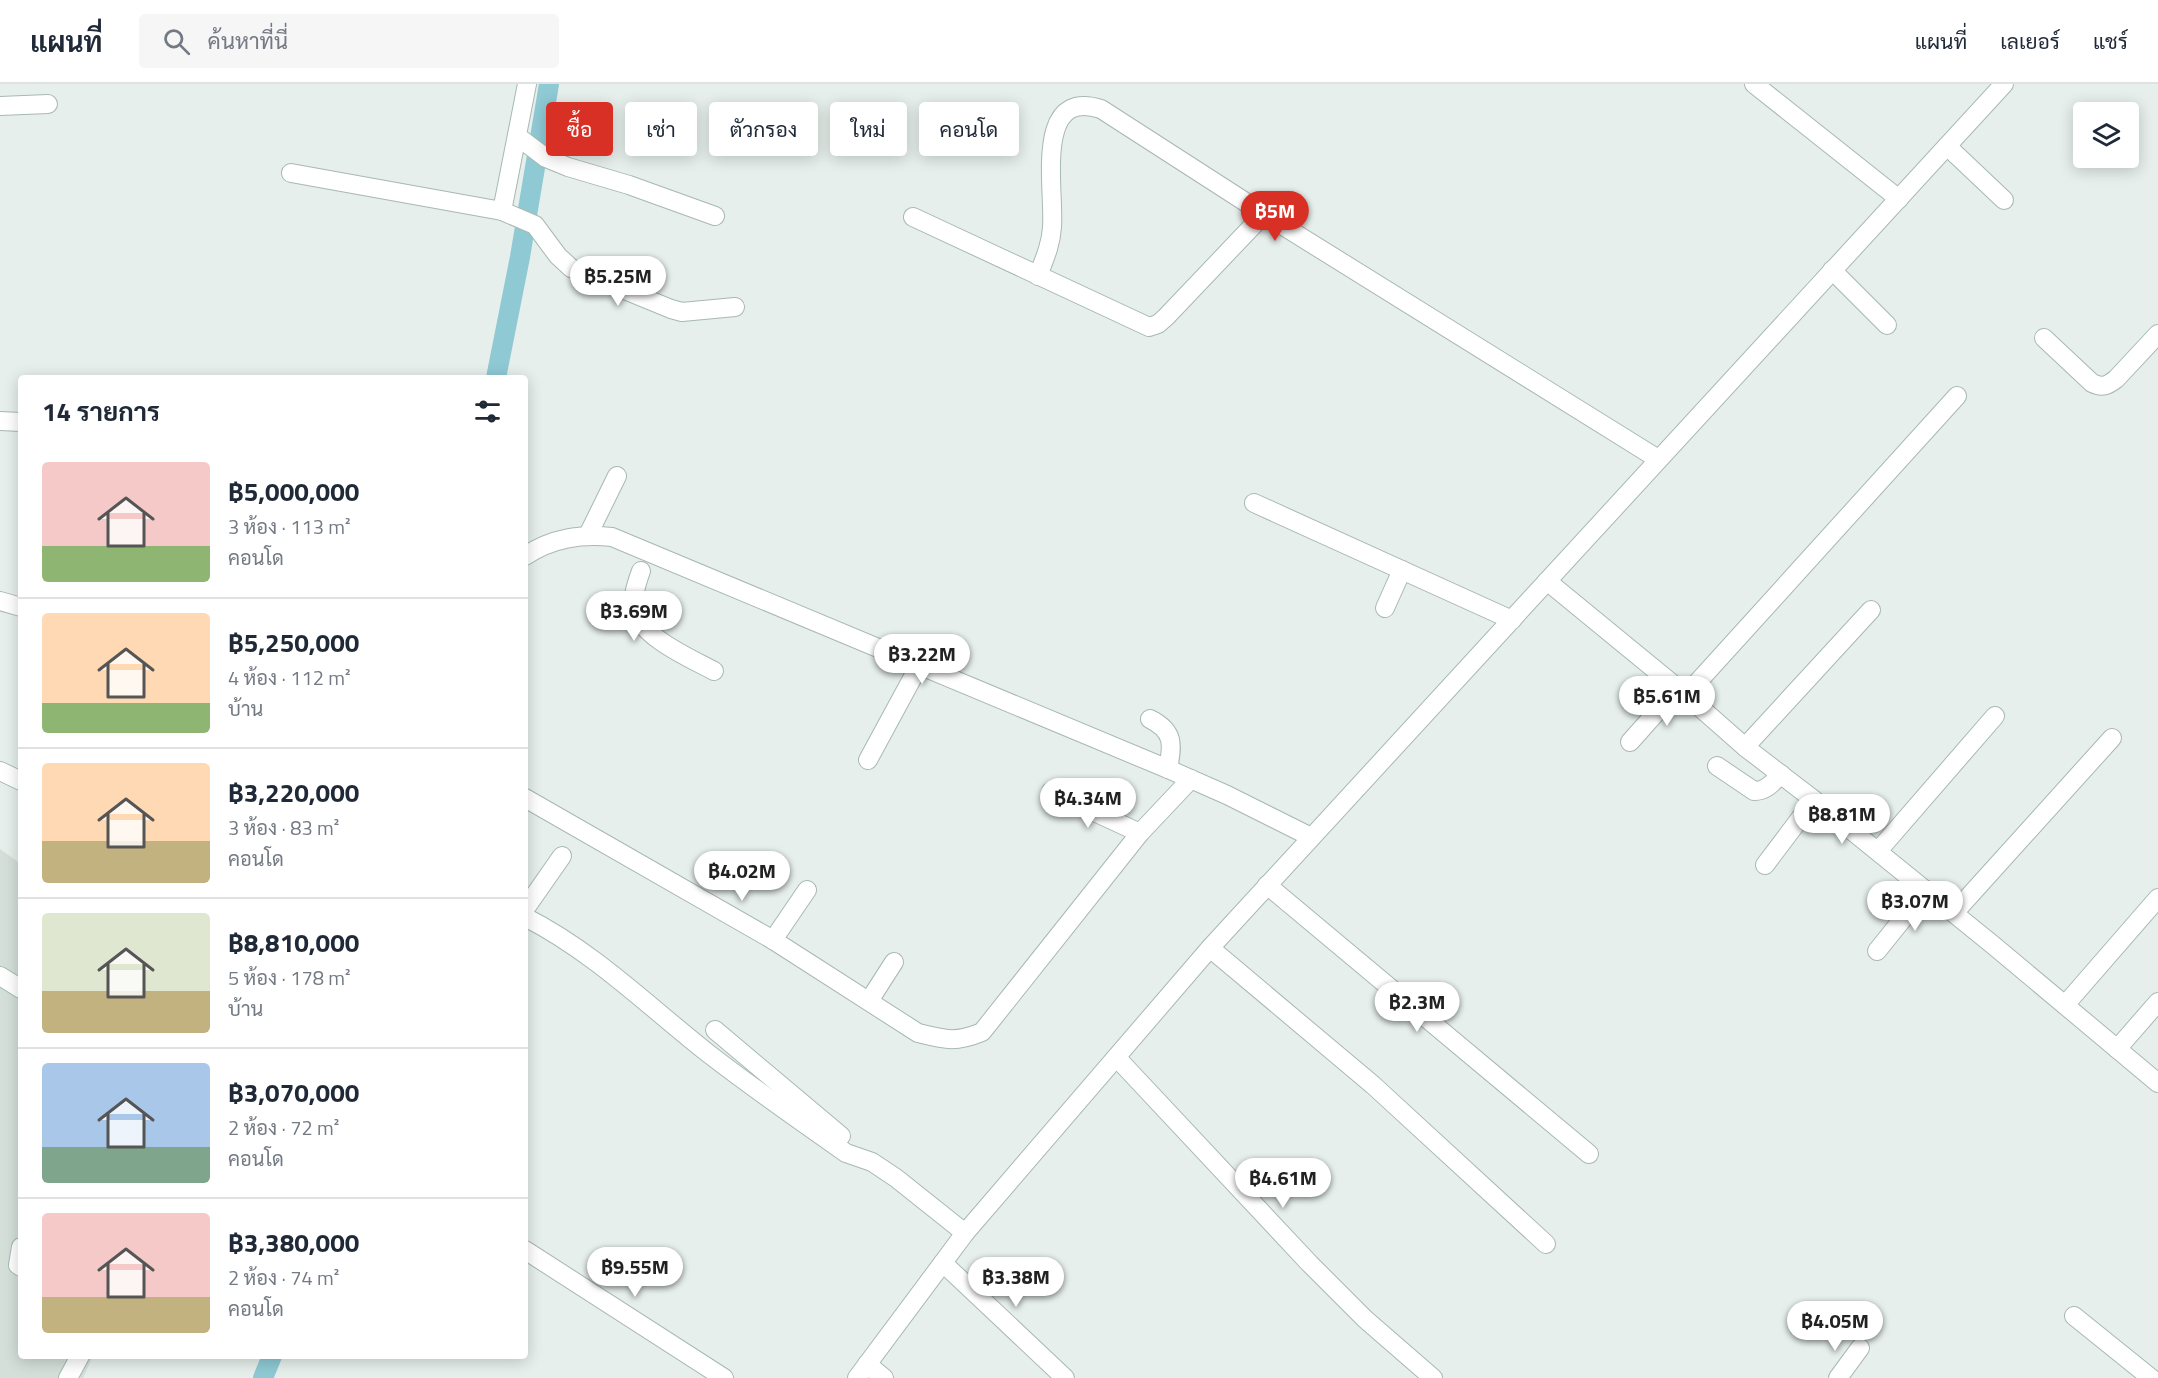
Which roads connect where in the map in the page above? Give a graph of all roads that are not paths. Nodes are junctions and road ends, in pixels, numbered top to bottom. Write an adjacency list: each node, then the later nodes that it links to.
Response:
1 (527, 84): 6 (street)
2 (1754, 84): 9 (street)
3 (2004, 84): 7 (street)
4 (48, 104): 5 (street)
5 (0, 106)
6 (520, 139): 11 (street); 13 (street)
7 (1947, 146): 9 (street); 10 (street)
8 (291, 173): 11 (street)
9 (1899, 199): 15 (street)
10 (2004, 200)
11 (507, 213): 17 (street)
12 (1264, 214): 16 (street); 16 (street); 24 (street)
13 (716, 216)
14 (913, 217): 16 (street)
15 (1832, 270): 18 (street); 24 (street)
16 (1038, 276)
17 (735, 307)
18 (1887, 326)
19 (2158, 334): 20 (street)
20 (2043, 338)
21 (1957, 396): 39 (street)
22 (0, 421): 23 (street)
23 (18, 422)
24 (1658, 459): 31 (street)
25 (617, 476): 27 (street)
26 (1254, 503): 30 (street)
27 (588, 535): 28 (street); 29 (street)
28 (528, 554)
29 (646, 561): 37 (street); 38 (street)
30 (1402, 570): 34 (street); 36 (street)
31 (1547, 581): 36 (street); 39 (street)
32 (0, 601): 33 (street)
33 (18, 606)
34 (1384, 608)
35 (1871, 610): 44 (street)
36 (1512, 620): 56 (street)
37 (920, 664): 45 (street); 47 (street)
38 (714, 671)
39 (1682, 692): 43 (street); 44 (street)
40 (1995, 716): 57 (street)
41 (1150, 719): 47 (street)
42 (2112, 738): 65 (street)
43 (1630, 742)
44 (1745, 747): 49 (street)
45 (868, 760)
46 (1717, 766): 49 (street)
47 (1168, 769): 51 (street)
48 (0, 771): 50 (street)
49 (1781, 774): 54 (street)
50 (18, 780)
51 (1191, 780): 55 (street); 56 (street)
52 (1051, 792): 55 (street)
53 (528, 800): 67 (street)
54 (1814, 800): 57 (street); 59 (street)
55 (1140, 833): 73 (street)
56 (1311, 837): 60 (street)
57 (1878, 852): 62 (street)
58 (562, 856): 64 (street)
59 (1765, 865)
60 (1267, 885): 68 (street); 80 (street)
61 (807, 890): 67 (street)
62 (1926, 890): 65 (street); 69 (street)
63 (2158, 898): 75 (street)
64 (528, 905)
65 (1954, 913): 75 (street)
66 (528, 918): 81 (street)
67 (772, 940): 73 (street)
68 (1210, 948): 78 (street); 83 (street)
69 (1876, 951)
70 (894, 962): 73 (street)
71 (0, 976): 72 (street)
72 (18, 987)
73 (869, 1001)
74 (2158, 1002): 77 (street)
75 (2065, 1005): 77 (street)
76 (715, 1030): 81 (street)
77 (2118, 1049): 79 (street)
78 (1117, 1058): 82 (street); 94 (street)
79 (2158, 1083)
80 (1589, 1154)
81 (872, 1162): 82 (street)
82 (965, 1233): 85 (street)
83 (1546, 1244)
84 (528, 1253): 91 (street)
85 (943, 1263): 89 (street); 93 (street)
86 (2074, 1316): 96 (street)
87 (1860, 1348): 95 (street)
88 (78, 1359): 90 (street)
89 (862, 1371): 92 (street)
90 (68, 1378)
91 (724, 1378)
92 (884, 1378)
93 (1065, 1378)
94 (1434, 1378)
95 (1838, 1378)
96 (2151, 1378)

